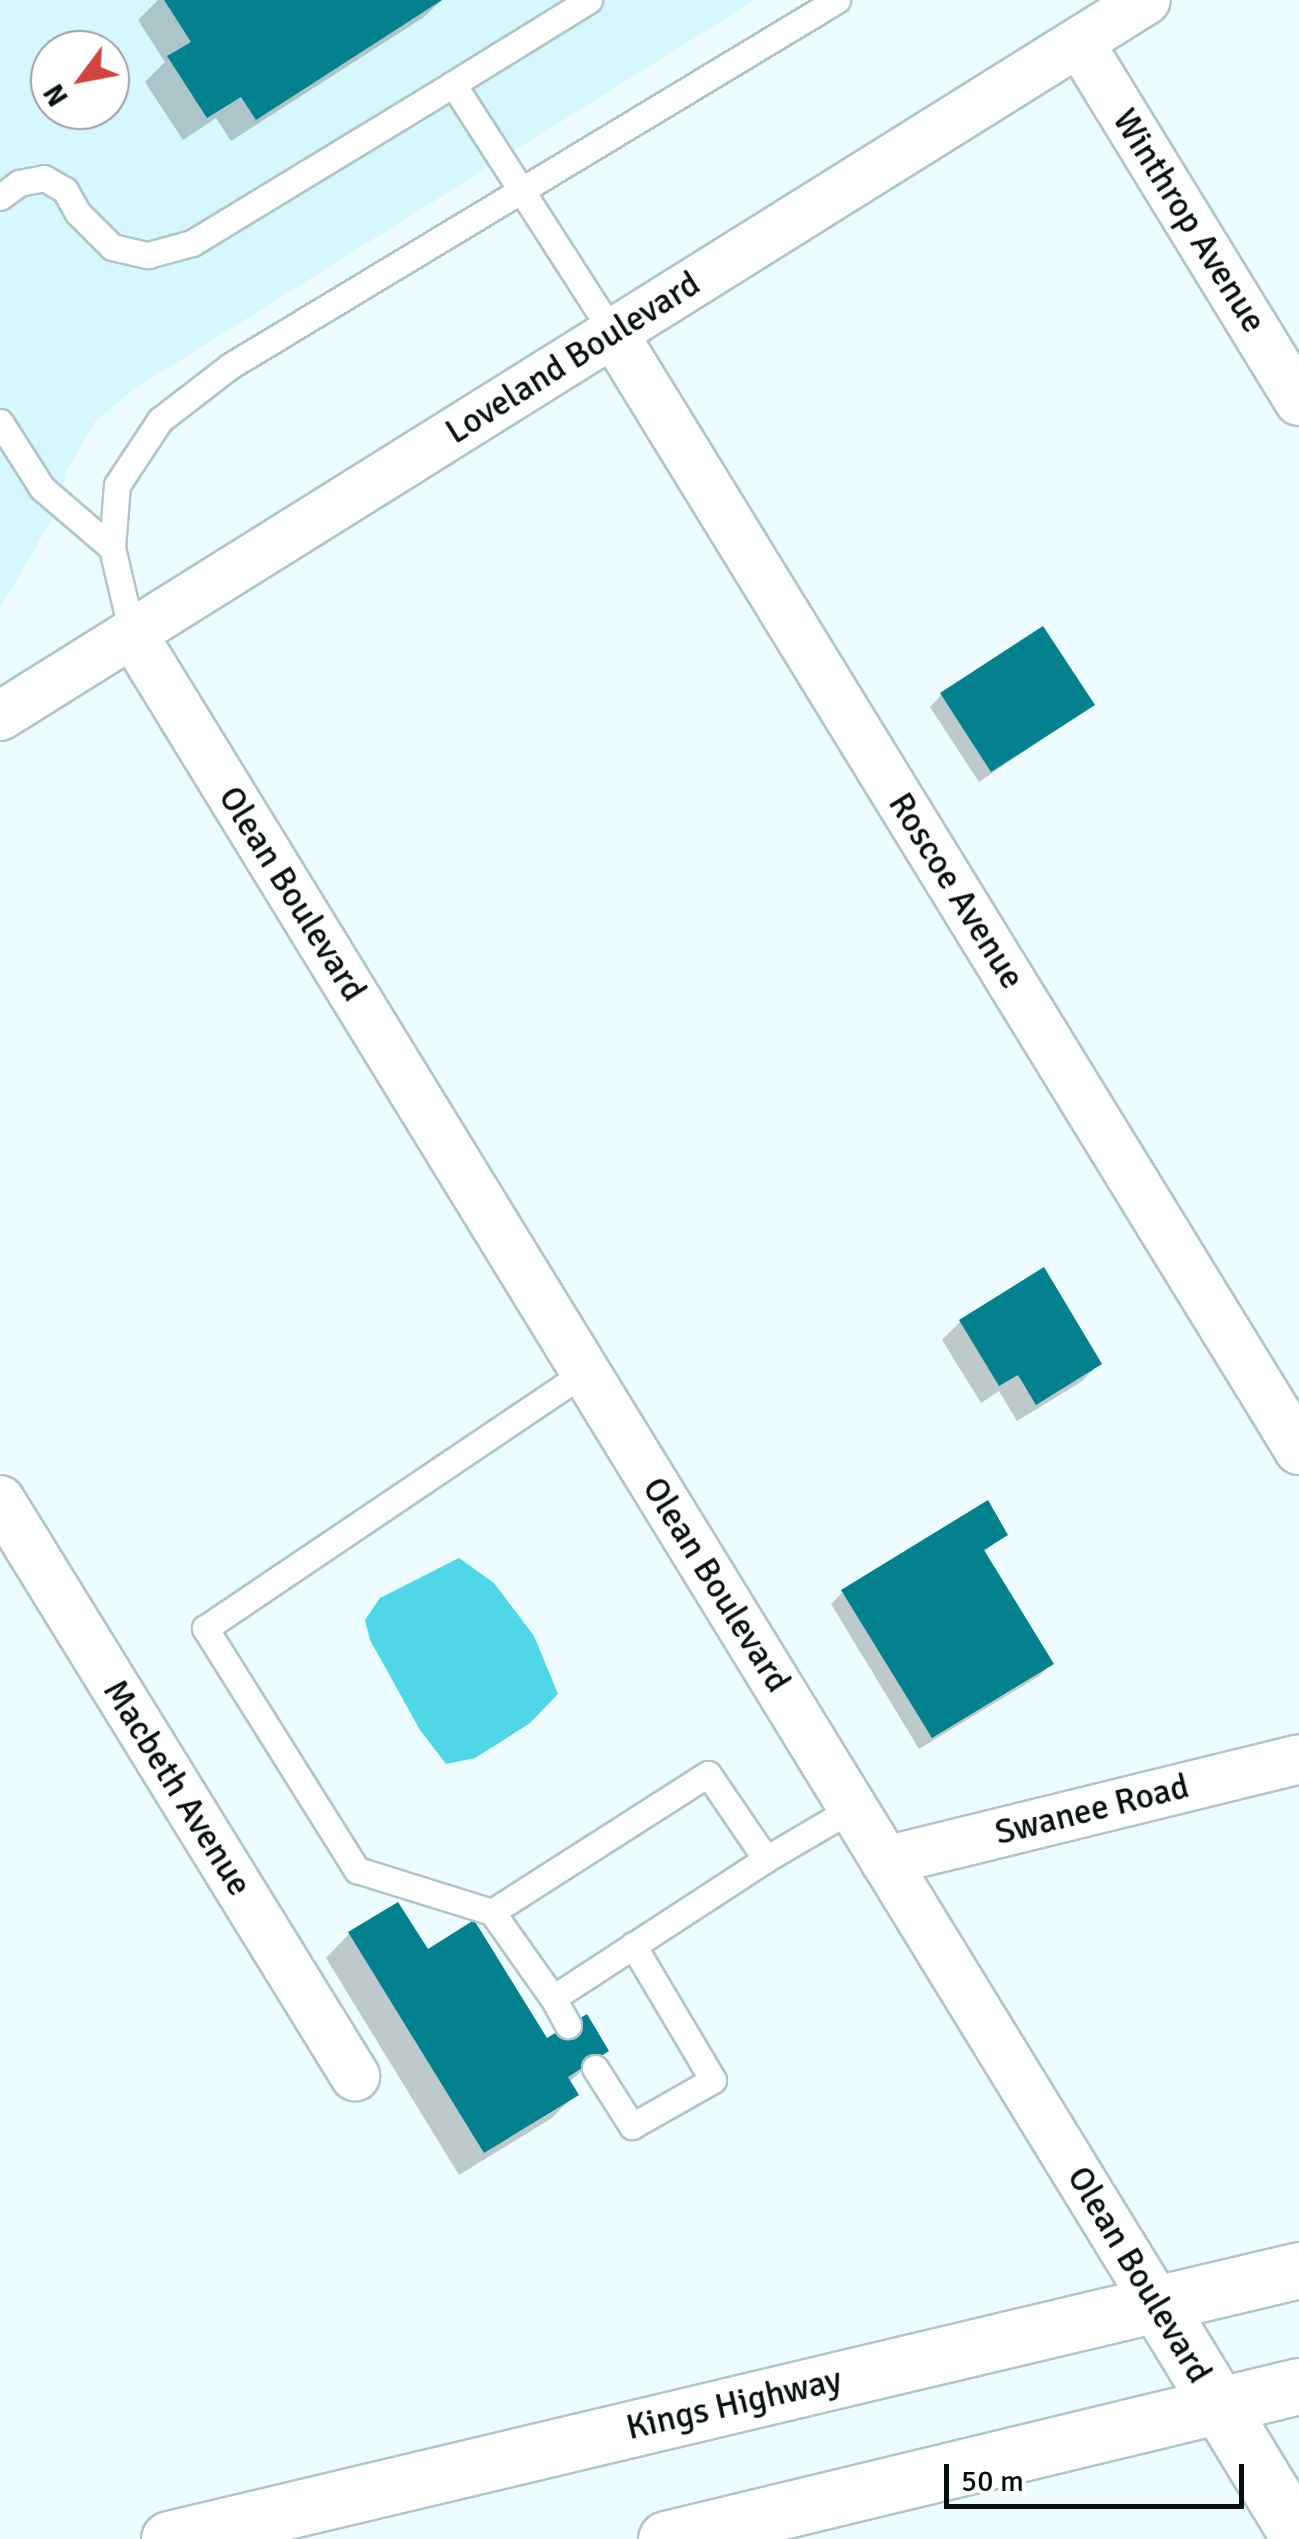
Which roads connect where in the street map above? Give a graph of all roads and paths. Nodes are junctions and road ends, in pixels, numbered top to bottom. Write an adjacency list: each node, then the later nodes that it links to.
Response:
1 (589, 0): 5 (lane)
2 (836, 0): 6 (lane)
3 (1146, 0): 4 (street, Loveland Boulevard)
4 (1078, 42): 8 (street, Loveland Boulevard); 9 (street, Winthrop Avenue)
5 (453, 84): 6 (lane); 7 (lane)
6 (523, 191): 8 (lane); 11 (lane)
7 (0, 197)
8 (613, 332): 12 (street, Loveland Boulevard); 15 (street, Roscoe Avenue)
9 (1299, 401)
10 (0, 422): 11 (lane)
11 (112, 548): 12 (lane)
12 (132, 633): 13 (street, Loveland Boulevard); 14 (street, Olean Boulevard)
13 (0, 716)
14 (585, 1372): 18 (street, Olean Boulevard); 21 (lane)
15 (1299, 1450)
16 (0, 1500): 26 (street, Macbeth Avenue)
17 (1299, 1759): 20 (street, Swanee Road)
18 (853, 1808): 19 (lane); 20 (street, Olean Boulevard)
19 (766, 1859): 21 (lane); 22 (lane)
20 (885, 1861): 28 (street, Olean Boulevard)
21 (492, 1912): 23 (lane)
22 (633, 1946): 23 (lane); 25 (lane)
23 (552, 1998): 24 (lane)
24 (568, 2025)
25 (595, 2068)
26 (355, 2076)
27 (1299, 2270): 28 (main road, Kings Highway)
28 (1159, 2307): 30 (main road, Olean Boulevard); 32 (main road, Kings Highway)
29 (1299, 2386): 30 (main road)
30 (1219, 2406): 31 (main road, Olean Boulevard); 33 (main road)
31 (1299, 2537)
32 (169, 2539)
33 (666, 2539)

